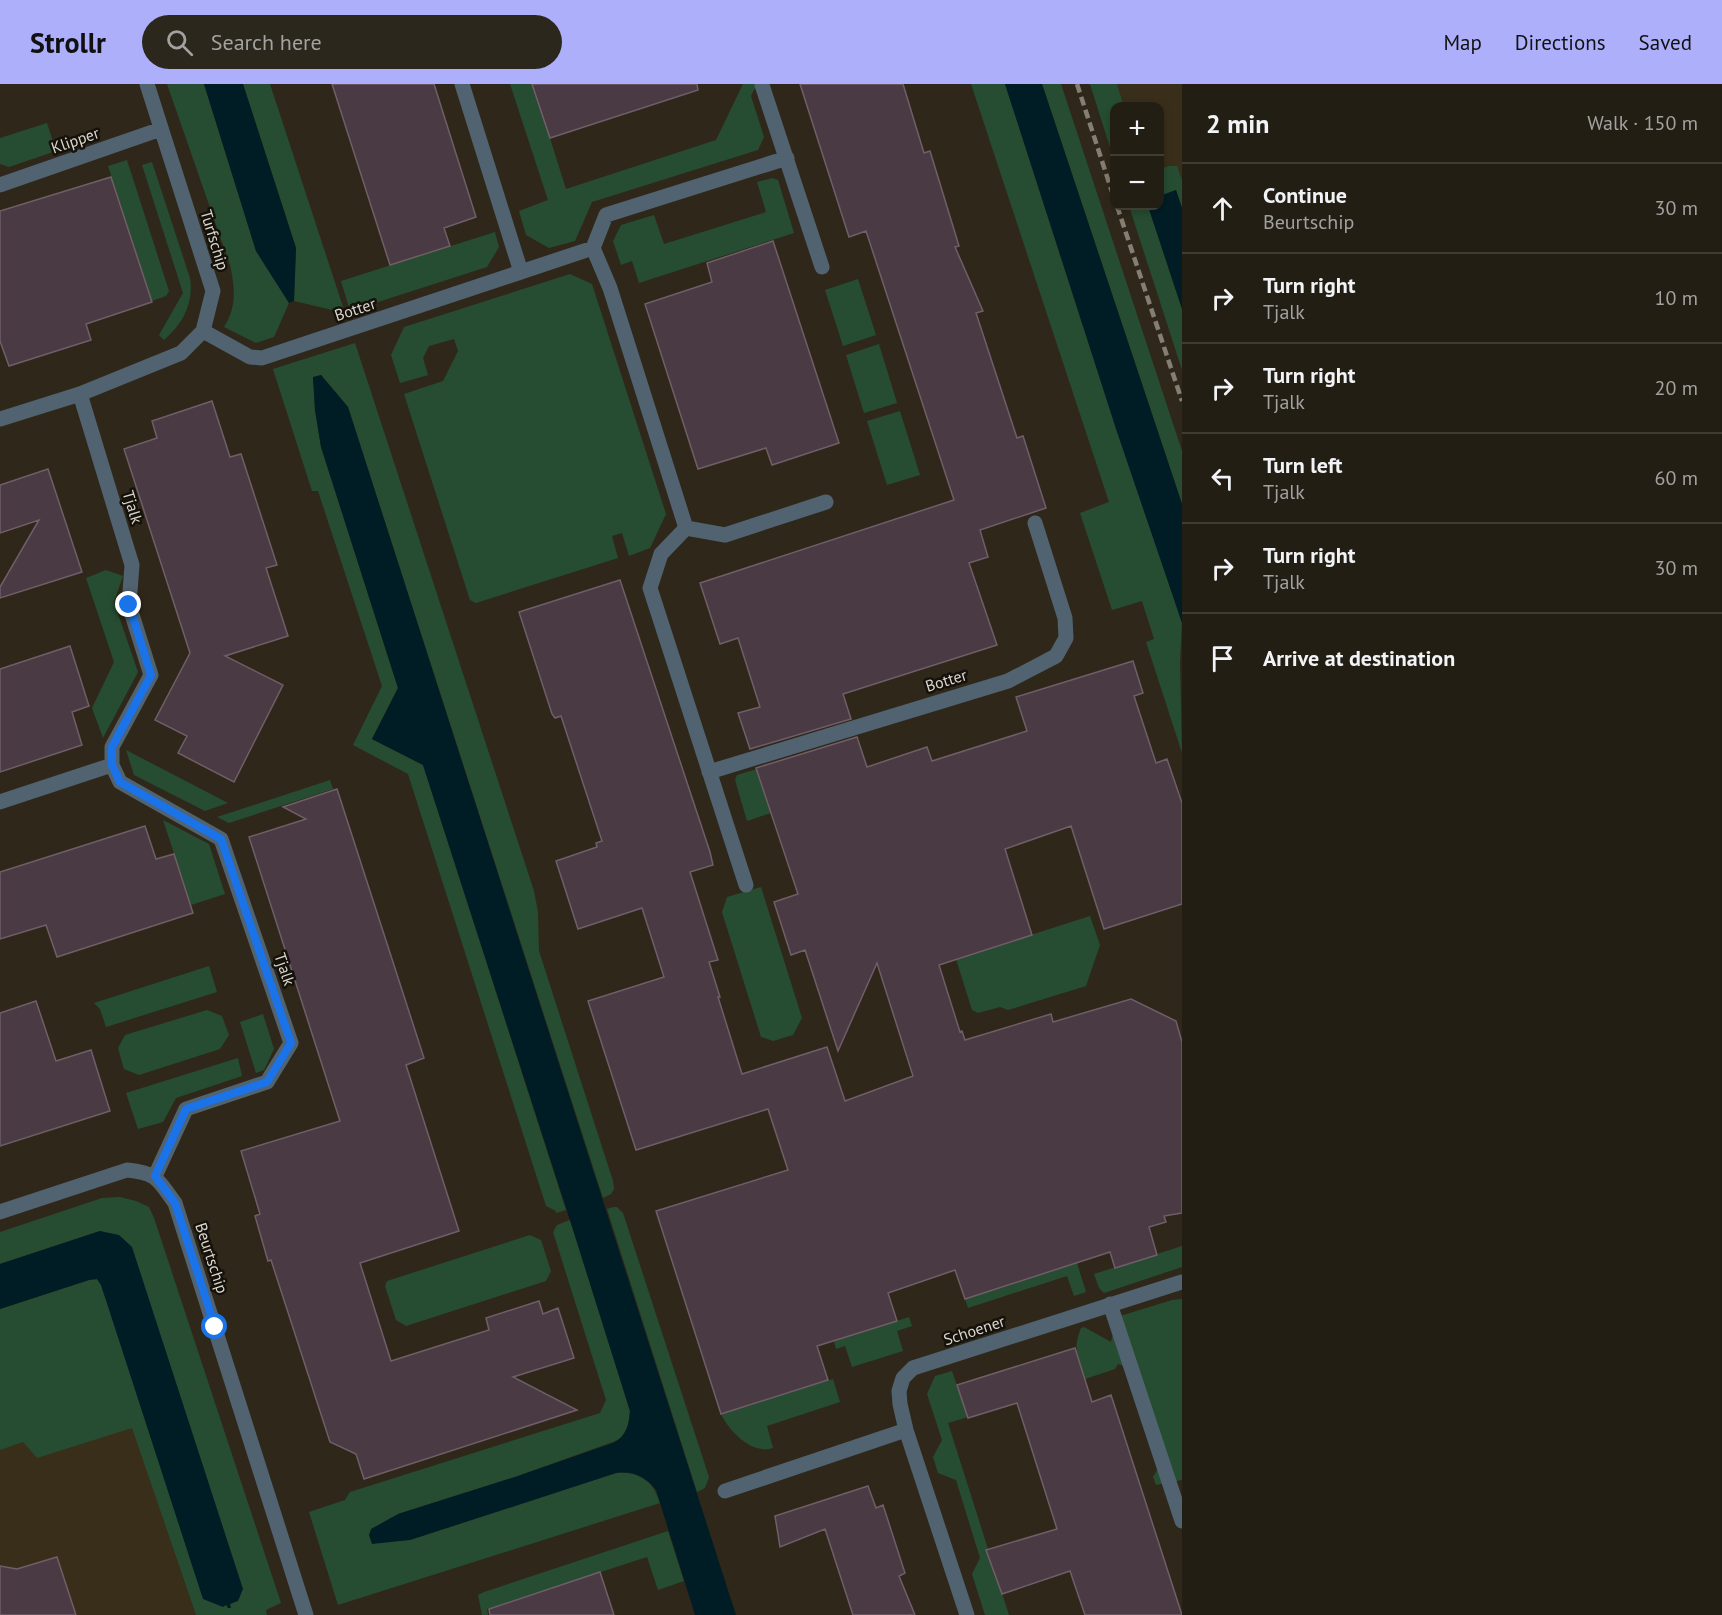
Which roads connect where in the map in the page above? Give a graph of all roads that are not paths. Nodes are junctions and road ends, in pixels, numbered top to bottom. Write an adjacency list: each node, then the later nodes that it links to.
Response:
1 (147, 84): 4 (street, Turfschip)
2 (462, 84): 9 (street)
3 (762, 85): 5 (street)
4 (161, 129): 6 (street, Klipper); 10 (street, Turfschip)
5 (786, 158): 7 (street); 8 (street)
6 (0, 185)
7 (593, 248): 9 (street, Botter); 15 (street)
8 (822, 267)
9 (521, 272): 10 (street, Botter)
10 (203, 331): 11 (street)
11 (80, 394): 12 (street); 16 (street, Tjalk)
12 (0, 419)
13 (826, 502): 15 (street)
14 (1035, 523): 17 (street, Botter)
15 (686, 528): 17 (street)
16 (112, 765): 18 (street); 20 (street, Tjalk)
17 (709, 772): 19 (street)
18 (0, 802)
19 (746, 885)
20 (155, 1176): 21 (street); 27 (street, Beurtschip)
21 (0, 1212)
22 (1182, 1282): 23 (street, Schoener)
23 (1110, 1304): 24 (street, Schoener); 26 (street)
24 (906, 1430): 25 (street); 28 (street, Schoener)
25 (725, 1491)
26 (1182, 1521)
27 (306, 1615)
28 (966, 1615)

